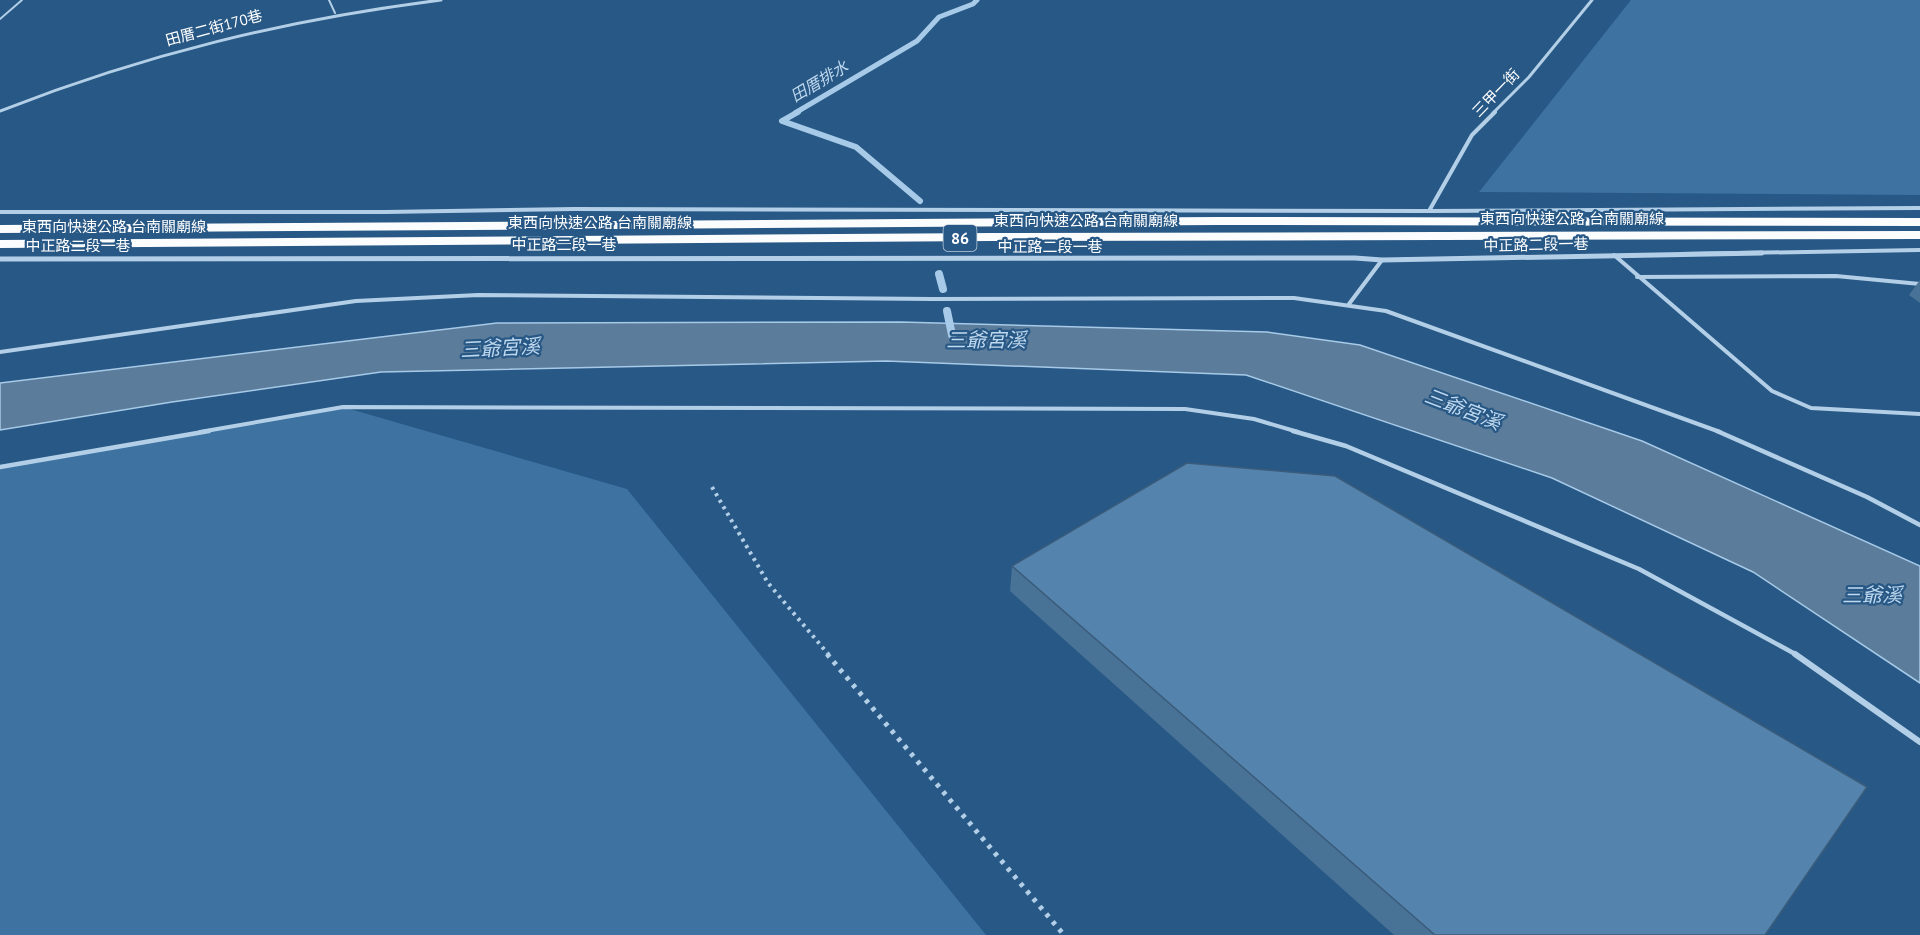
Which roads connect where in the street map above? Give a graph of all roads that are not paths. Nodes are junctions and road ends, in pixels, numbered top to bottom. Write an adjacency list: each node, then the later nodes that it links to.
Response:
1 (22, 0): 6 (lane)
2 (329, 0): 5 (lane)
3 (441, 0): 5 (street, 田厝二街170巷)
4 (1592, 0): 9 (street, 三甲一街)
5 (335, 13): 7 (street, 田厝二街170巷)
6 (0, 19)
7 (0, 111)
8 (1920, 208): 9 (street, 中正路二段一巷)
9 (1429, 211): 10 (street, 中正路二段一巷)
10 (0, 212)
11 (1920, 222): 12 (highway, 東西向快速公路 台南關廟線 / 86)
12 (0, 229)
13 (1920, 235): 14 (highway, 東西向快速公路 台南關廟線 / 86)
14 (0, 244)
15 (1920, 250): 16 (street, 中正路二段一巷)
16 (1614, 255): 18 (street, 中正路二段一巷); 19 (lane)
17 (0, 259): 18 (street, 中正路二段一巷)
18 (1382, 260): 21 (lane)
19 (1637, 277): 20 (lane); 23 (lane)
20 (1920, 284)
21 (1349, 304): 22 (lane); 25 (lane)
22 (0, 352)
23 (1920, 414)
24 (0, 467): 26 (lane)
25 (1920, 525)
26 (1920, 742)

